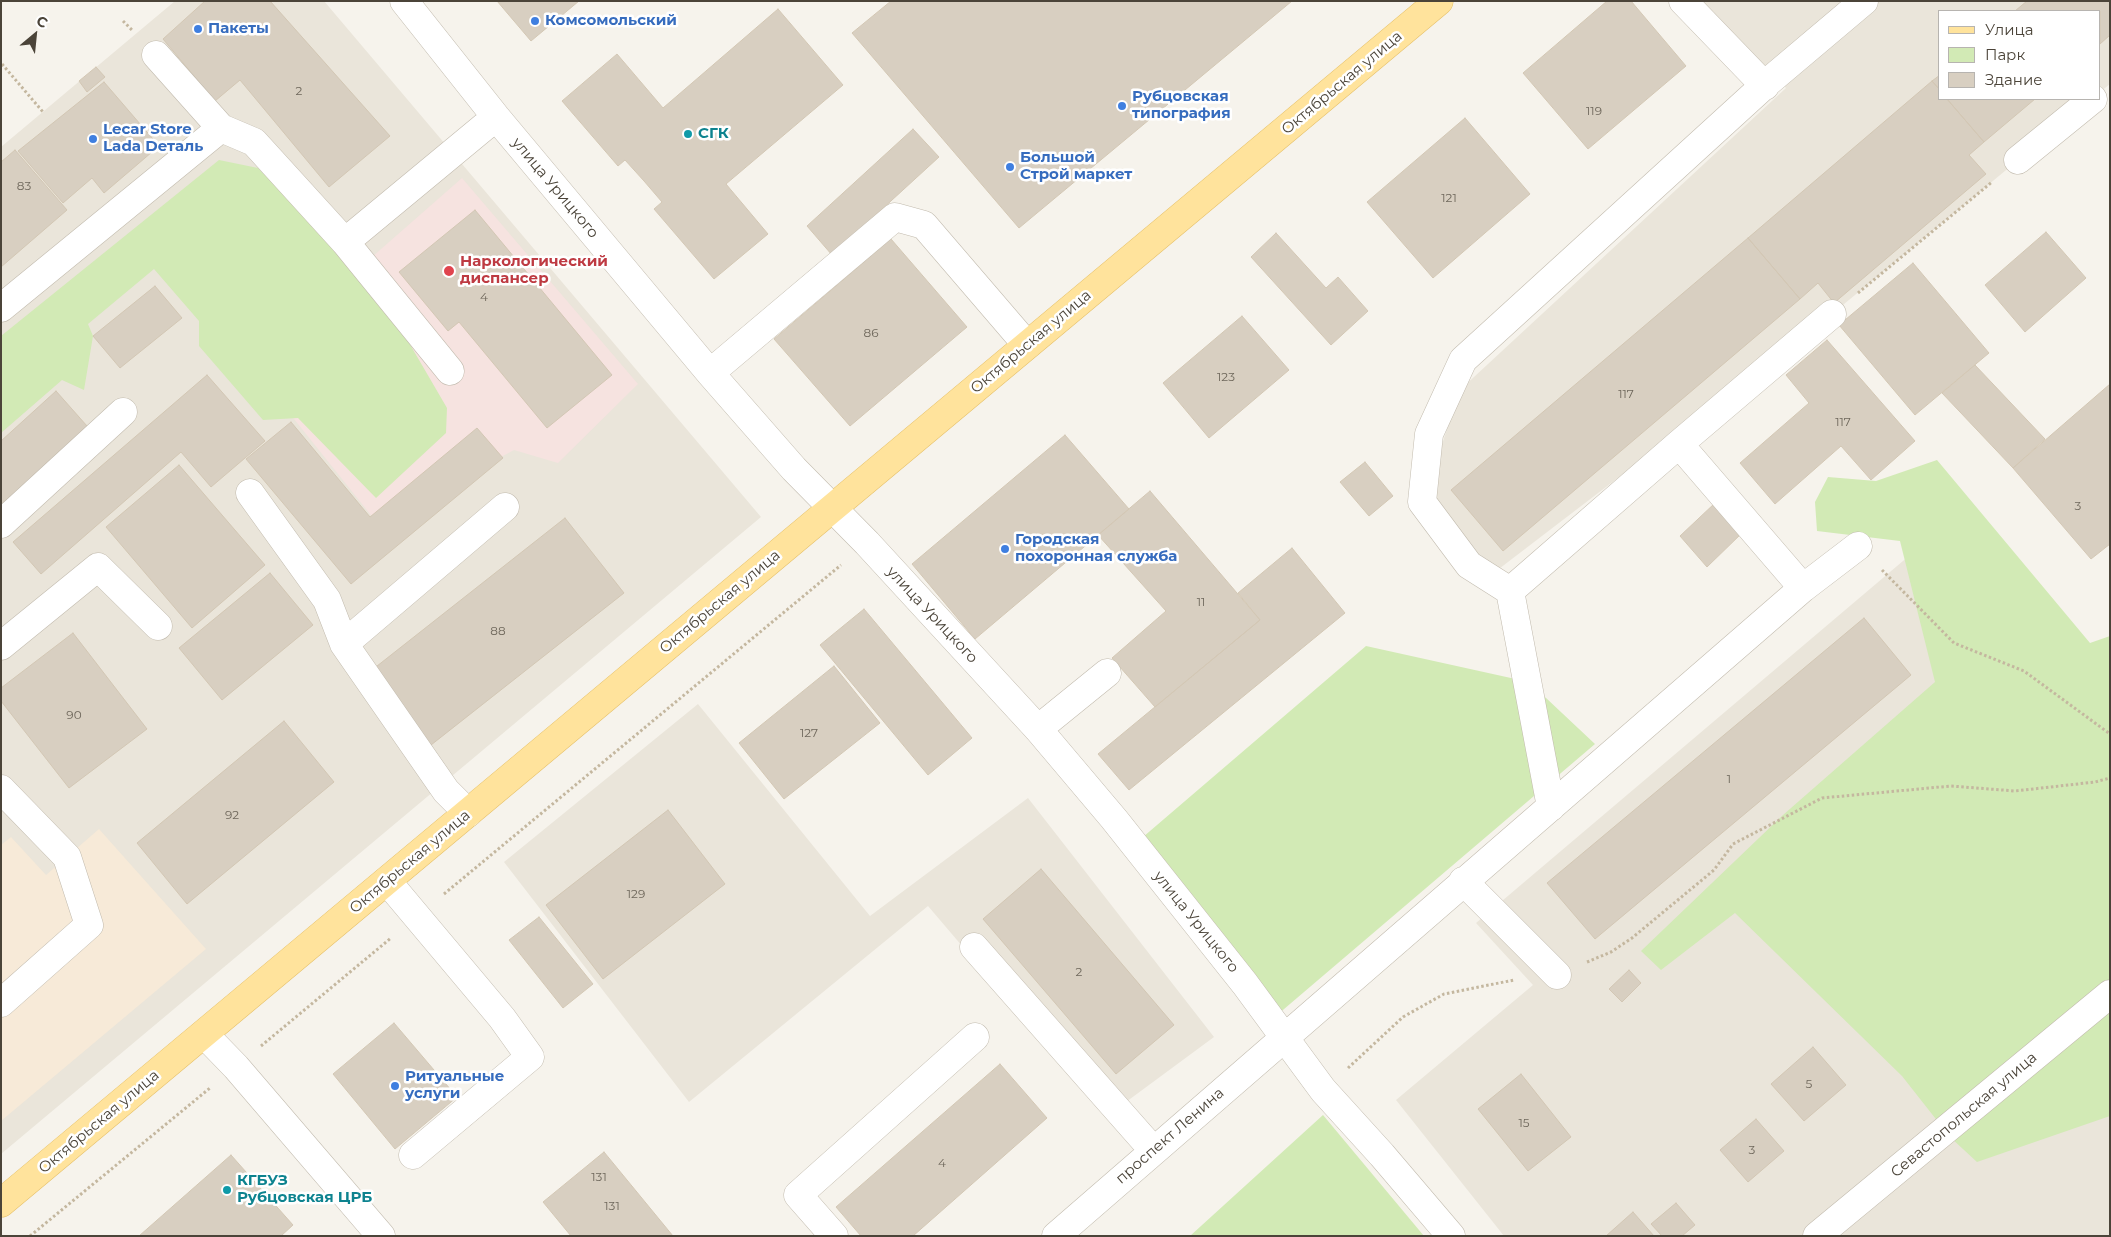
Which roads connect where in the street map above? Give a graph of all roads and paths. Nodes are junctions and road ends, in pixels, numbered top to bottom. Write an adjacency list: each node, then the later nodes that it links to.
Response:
1 (404, 1): 10 (street, улица Урицкого)
2 (1439, 1): 16 (main road, Октябрьская улица)
3 (1683, 1): 7 (street)
4 (1864, 1): 7 (street)
5 (156, 55): 11 (street)
6 (2, 64): 9 (path)
7 (1765, 86): 28 (street)
8 (2092, 100): 12 (street)
9 (43, 112)
10 (496, 118): 13 (street); 18 (street, улица Урицкого)
11 (221, 128): 13 (street); 14 (street)
12 (2018, 160): 15 (path)
13 (345, 242): 17 (street)
14 (1, 308)
15 (1832, 314): 20 (street)
16 (1027, 345): 18 (street); 23 (main road, Октябрьская улица)
17 (450, 371)
18 (710, 373): 23 (street, улица Урицкого)
19 (123, 412): 24 (street)
20 (1679, 444): 27 (street); 28 (street)
21 (250, 493): 30 (street)
22 (504, 507): 30 (street)
23 (831, 508): 25 (street, улица Урицкого); 38 (main road, Октябрьская улица)
24 (1, 524)
25 (867, 543): 33 (street, улица Урицкого); 41 (path)
26 (1858, 546): 27 (street, проспект Ленина); 34 (path)
27 (1803, 588): 37 (street, проспект Ленина)
28 (1510, 591): 37 (street)
29 (158, 626): 31 (street)
30 (344, 644): 38 (street)
31 (1, 646)
32 (1108, 673): 33 (street)
33 (1038, 729): 48 (street, улица Урицкого)
34 (2110, 734)
35 (2110, 778): 43 (path)
36 (1, 789): 45 (street)
37 (1551, 807): 40 (street, проспект Ленина)
38 (468, 813): 39 (main road, Октябрьская улица)
39 (387, 881): 41 (street); 46 (main road, Октябрьская улица)
40 (1463, 881): 43 (street); 48 (street, проспект Ленина)
41 (417, 916): 49 (path); 52 (street)
42 (974, 947): 51 (street)
43 (1557, 975): 50 (path)
44 (2110, 994): 59 (street, Севастопольская улица)
45 (1, 1003)
46 (205, 1034): 49 (street); 53 (main road, Октябрьская улица)
47 (975, 1037): 56 (street)
48 (1284, 1037): 50 (street, улица Урицкого); 51 (street, проспект Ленина)
49 (236, 1067): 54 (street); 55 (path)
50 (1323, 1090): 58 (street, улица Урицкого)
51 (1153, 1150): 57 (street, проспект Ленина)
52 (413, 1155)
53 (1, 1203)
54 (369, 1232)
55 (30, 1236)
56 (834, 1236)
57 (1056, 1236)
58 (1450, 1236)
59 (1817, 1236)

